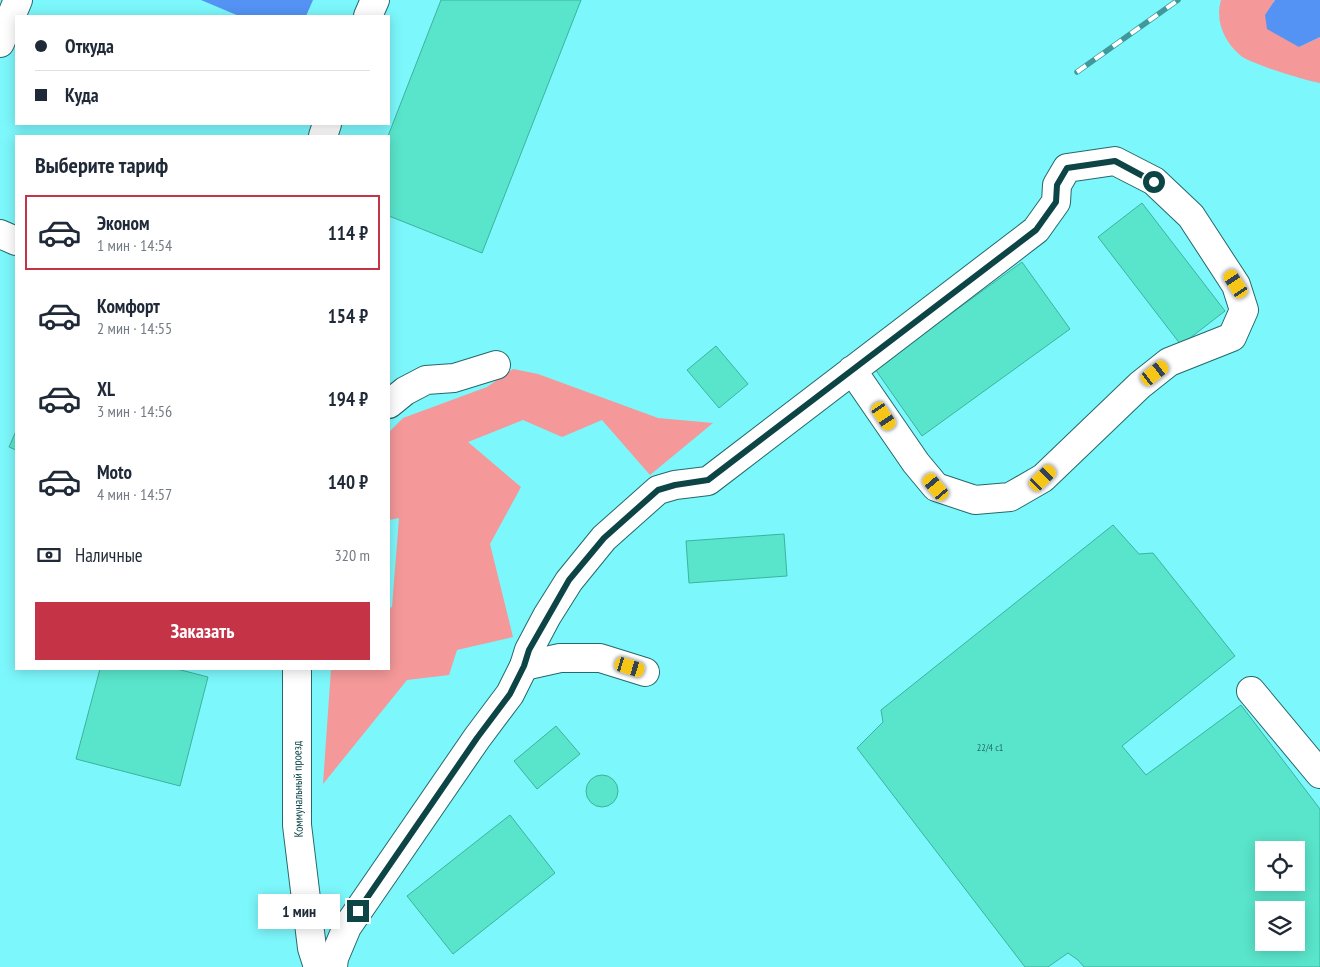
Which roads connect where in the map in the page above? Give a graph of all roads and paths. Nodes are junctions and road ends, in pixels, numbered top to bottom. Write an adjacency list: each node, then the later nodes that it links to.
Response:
1 (18, 0): 4 (street)
2 (375, 0): 3 (street)
3 (368, 15)
4 (0, 42)
5 (0, 234): 6 (street)
6 (15, 241)
7 (496, 365): 9 (street)
8 (852, 370): 8 (street); 10 (street)
9 (390, 403)
10 (524, 666): 12 (street); 16 (street)
11 (296, 670): 15 (street, Коммунальный проезд)
12 (645, 672)
13 (1250, 691): 14 (street)
14 (1320, 774)
15 (308, 914): 16 (street); 17 (street, Коммунальный проезд)
16 (346, 927): 18 (street)
17 (318, 967)
18 (333, 967)

